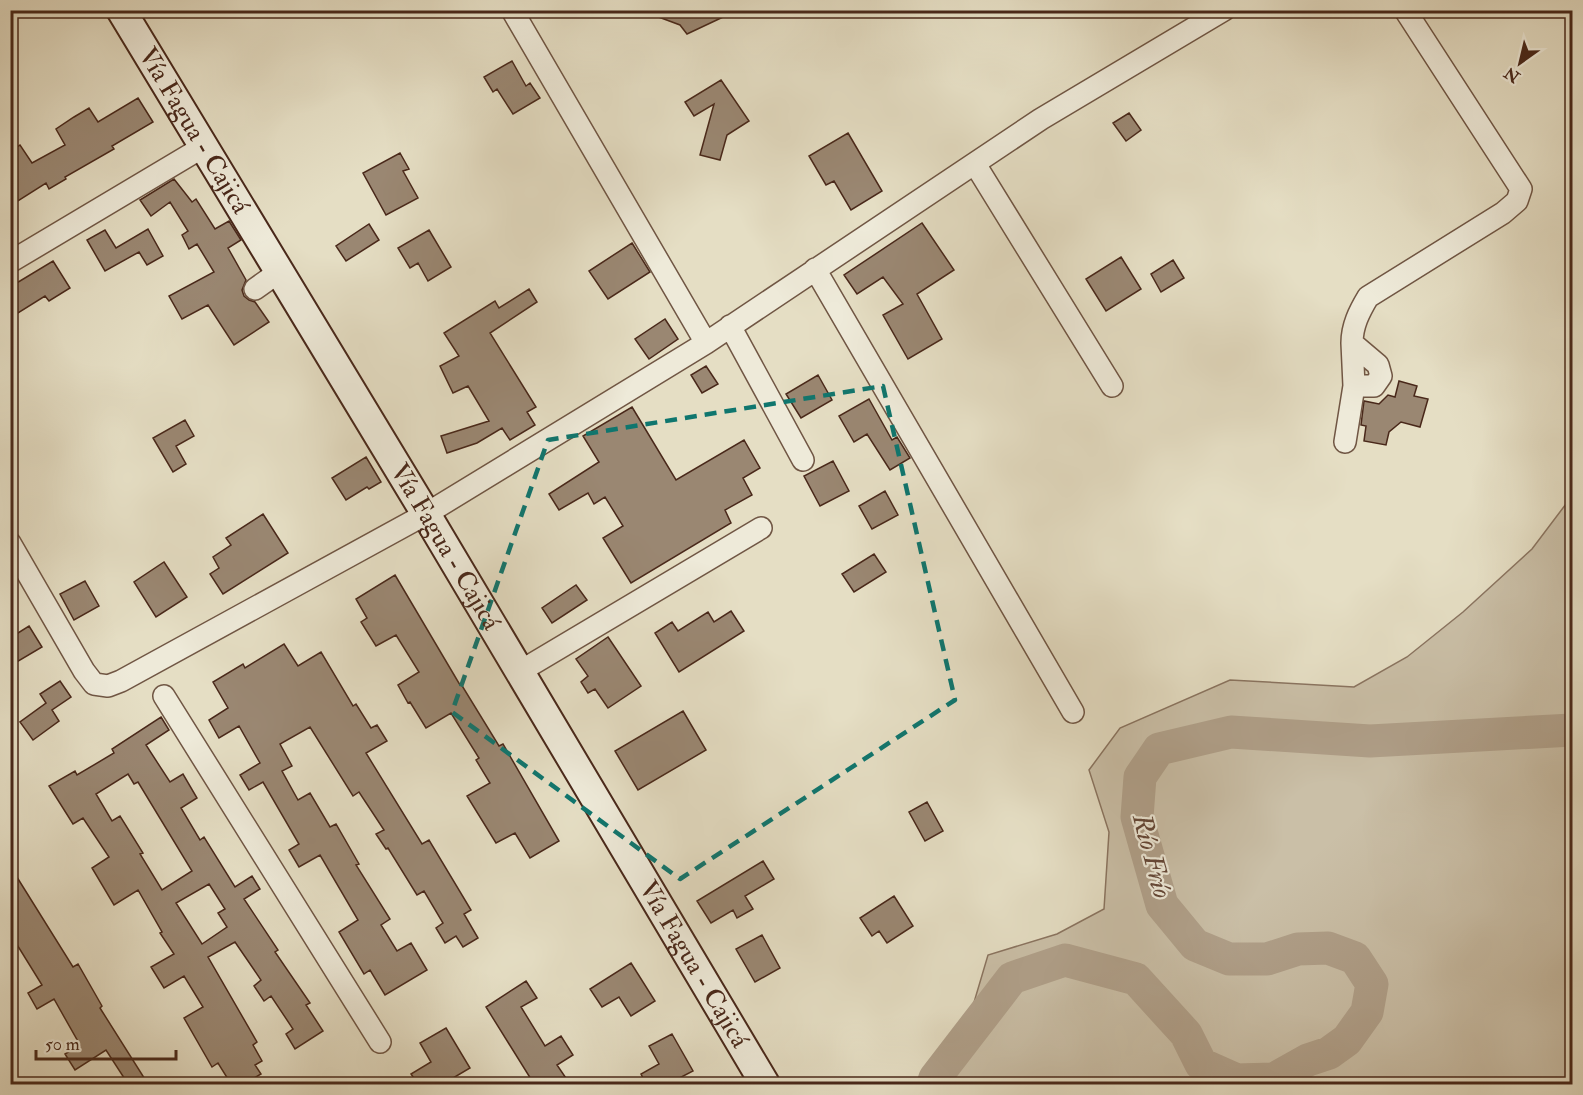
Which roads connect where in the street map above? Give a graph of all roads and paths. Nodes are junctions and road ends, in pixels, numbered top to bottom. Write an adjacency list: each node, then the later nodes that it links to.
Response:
1 (121, 10): 5 (street, Vía Fagua - Cajicá)
2 (512, 10): 12 (street)
3 (1224, 10): 6 (street)
4 (1405, 10): 14 (street)
5 (203, 147): 7 (street); 9 (street, Vía Fagua - Cajicá)
6 (975, 164): 8 (street); 13 (street)
7 (10, 262)
8 (814, 269): 11 (street); 21 (street)
9 (279, 272): 10 (street); 16 (street, Vía Fagua - Cajicá)
10 (255, 289)
11 (730, 327): 12 (street); 15 (street)
12 (706, 343): 16 (street)
13 (1112, 386)
14 (1345, 442)
15 (803, 460)
16 (426, 514): 18 (street); 19 (street, Vía Fagua - Cajicá)
17 (761, 528): 19 (street)
18 (10, 543)
19 (519, 672): 23 (street, Vía Fagua - Cajicá)
20 (164, 696): 22 (street)
21 (1073, 712)
22 (380, 1042)
23 (765, 1084)

